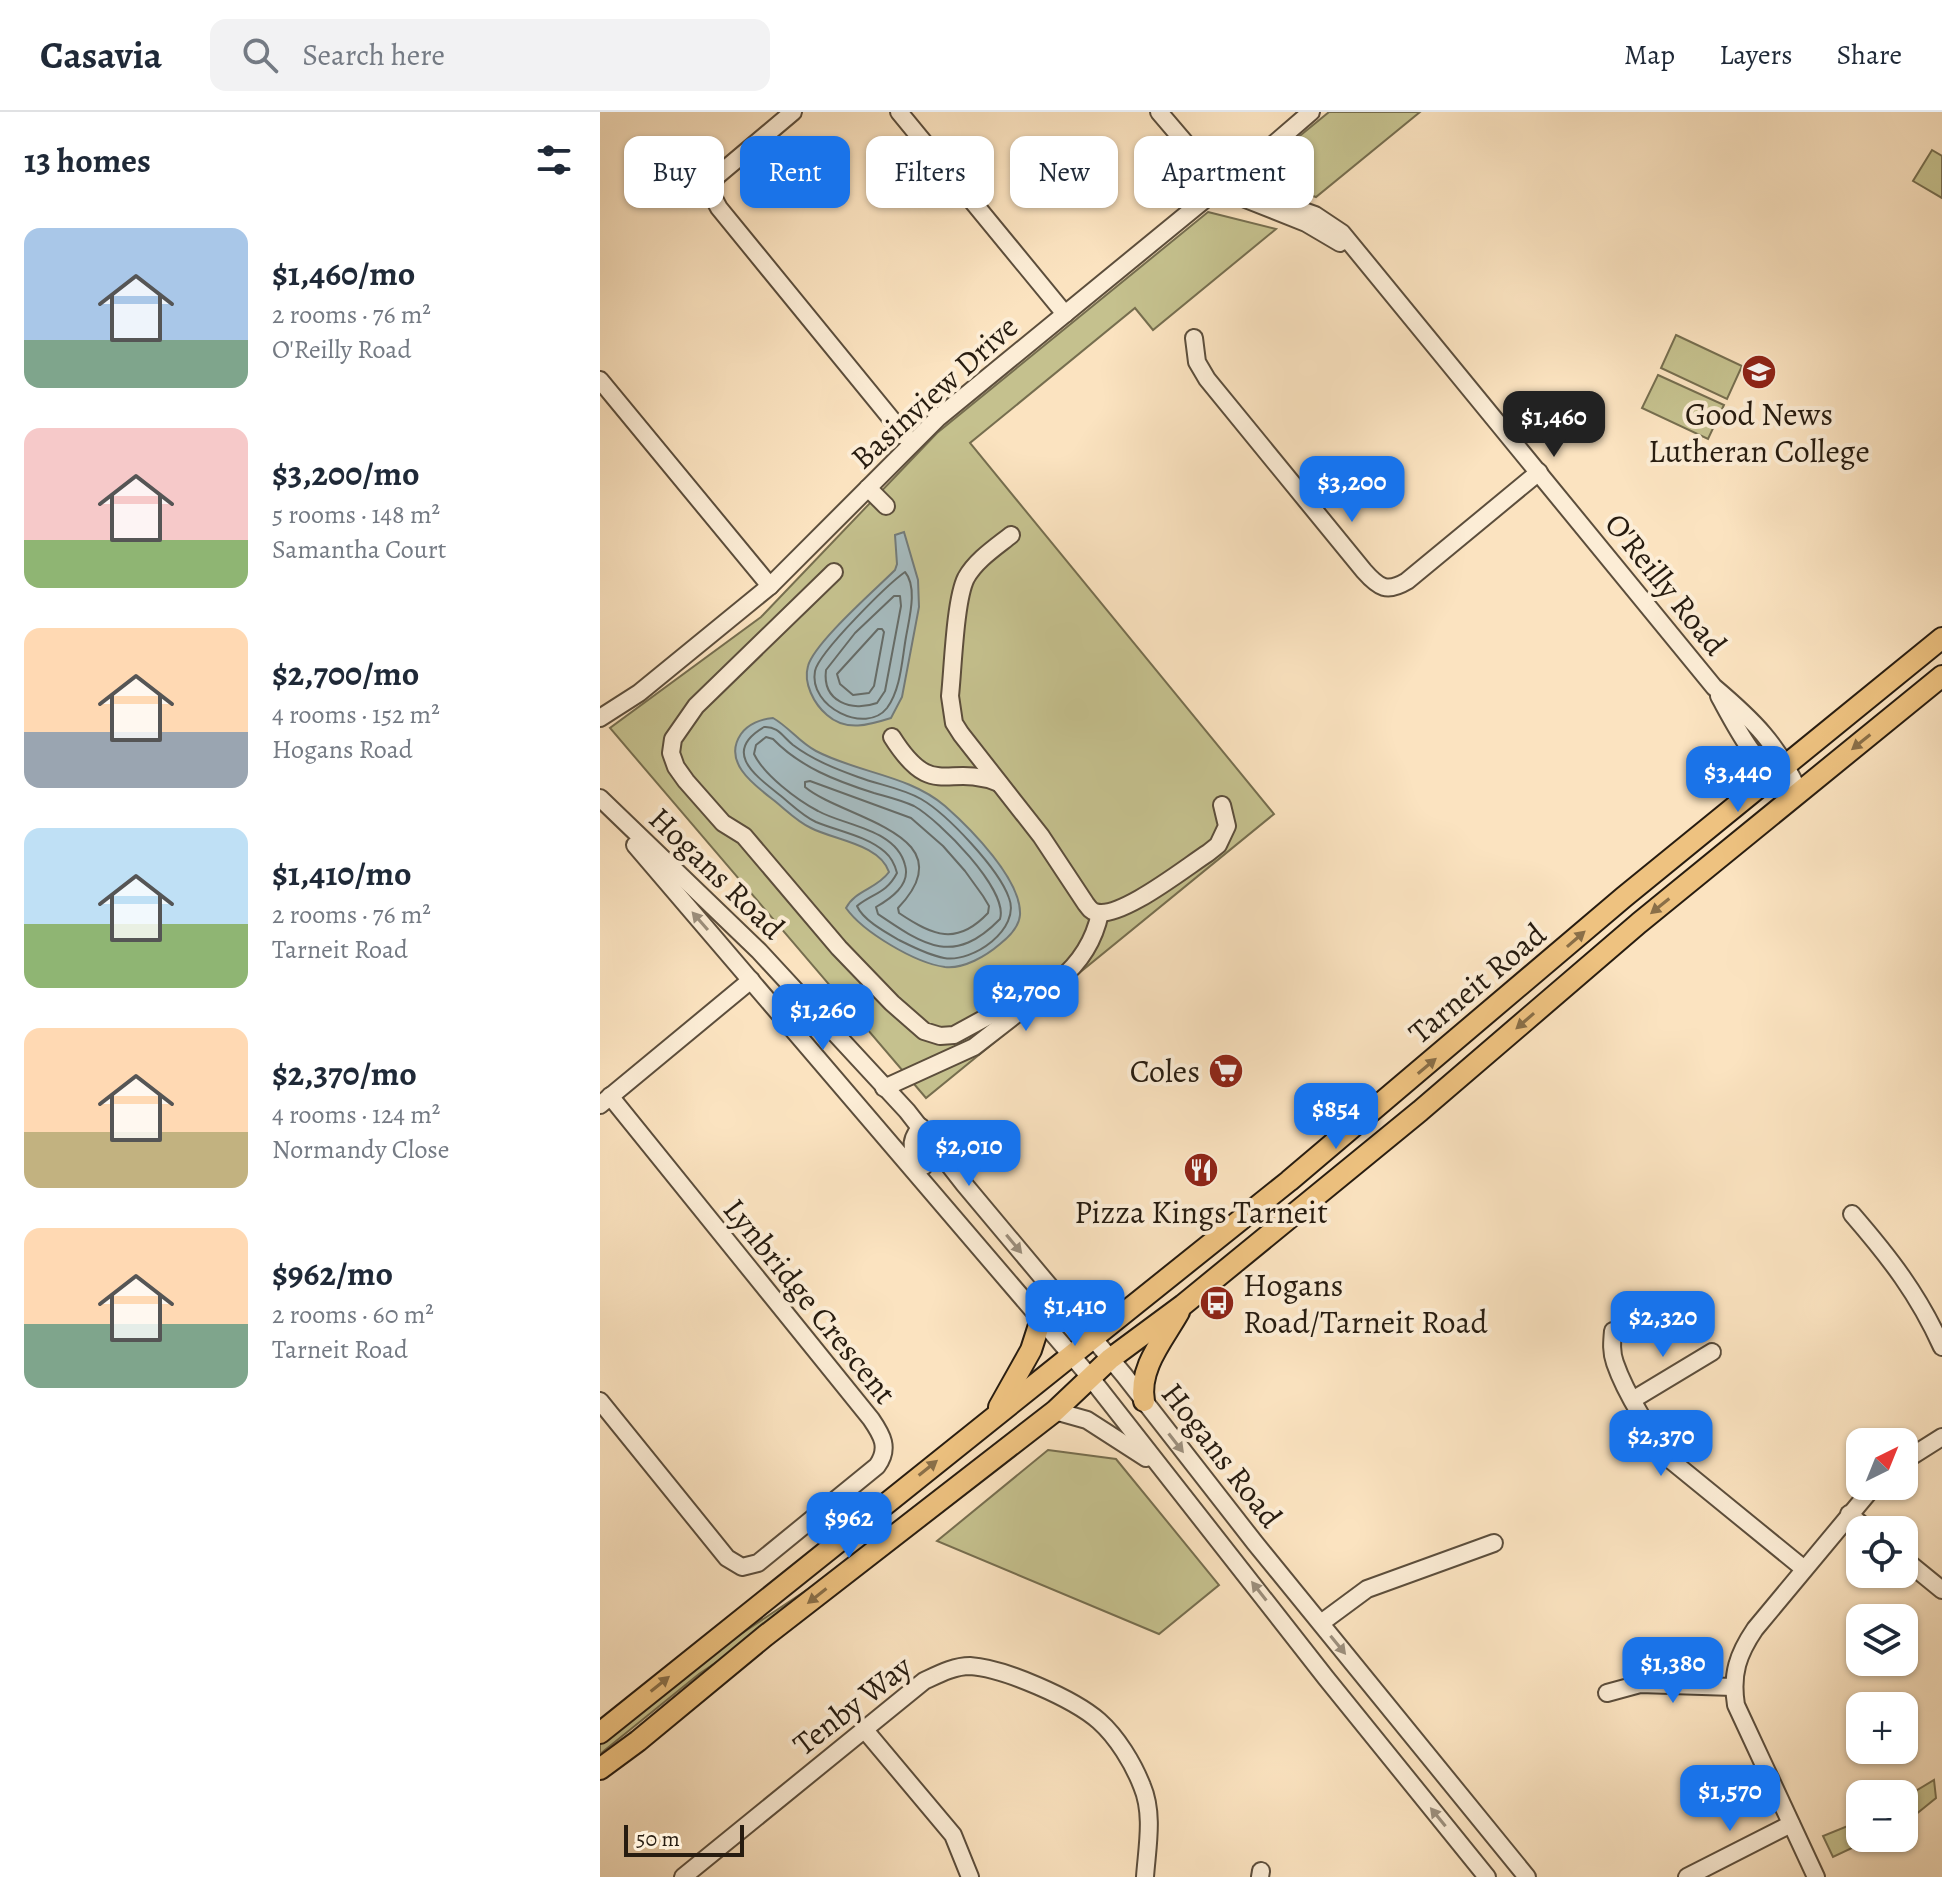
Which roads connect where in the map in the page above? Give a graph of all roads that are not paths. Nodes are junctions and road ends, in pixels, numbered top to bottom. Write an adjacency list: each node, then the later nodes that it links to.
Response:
1 (793, 112): 12 (street)
2 (899, 112): 9 (street)
3 (1159, 112): 5 (street, O'Reilly Road)
4 (1311, 112): 6 (street, Basinview Drive)
5 (1179, 136)
6 (1283, 136)
7 (1197, 208): 9 (street, Basinview Drive)
8 (1295, 208): 13 (street, O'Reilly Road)
9 (1065, 314): 12 (street, Basinview Drive)
10 (1194, 338): 13 (street)
11 (600, 380): 18 (street)
12 (911, 443): 14 (street, Basinview Drive)
13 (1539, 472): 23 (street, O'Reilly Road)
14 (868, 488): 15 (street); 18 (street, Basinview Drive)
15 (886, 506)
16 (1011, 535): 24 (street)
17 (834, 572): 29 (street)
18 (770, 586): 21 (street, Basinview Drive)
19 (1941, 640): 23 (main road, Tarneit Road)
20 (1942, 676): 25 (main road, Tarneit Road, one-way to 25)
21 (600, 718)
22 (892, 737): 24 (street)
23 (1780, 770): 25 (street, O'Reilly Road); 40 (main road, Tarneit Road, one-way to 23)
24 (999, 783): 28 (street)
25 (1799, 793): 37 (main road, Tarneit Road, one-way to 37)
26 (600, 801): 30 (street, Hogans Road, one-way to 26); 31 (street, Hogans Road)
27 (1222, 805): 28 (street)
28 (1100, 913): 29 (street)
29 (1066, 974): 32 (street)
30 (751, 980): 31 (street); 33 (street); 36 (street, Hogans Road)
31 (792, 988): 32 (street, Hogans Road)
32 (884, 1088): 34 (street, Hogans Road)
33 (605, 1100): 47 (street, Lynbridge Crescent)
34 (921, 1127): 36 (street); 40 (street, Hogans Road, one-way to 40)
35 (1852, 1214): 41 (street)
36 (982, 1251): 38 (street, Hogans Road)
37 (1183, 1305): 44 (main road, Tarneit Road); 48 (main road)
38 (1041, 1319): 43 (street, Hogans Road); 50 (main road)
39 (1613, 1331): 46 (street)
40 (1092, 1336): 43 (main road, Tarneit Road); 44 (street, Hogans Road)
41 (1942, 1347)
42 (1712, 1352): 46 (street)
43 (1071, 1355): 45 (street, Hogans Road); 50 (main road, Tarneit Road)
44 (1110, 1359): 45 (main road, Tarneit Road); 48 (street, Hogans Road)
45 (1090, 1377): 49 (main road, Tarneit Road); 53 (street, Hogans Road)
46 (1634, 1399): 58 (street)
47 (600, 1401)
48 (1144, 1401): 61 (street, Hogans Road, one-way to 61)
49 (1055, 1411): 53 (street); 66 (main road, Tarneit Road, one-way to 66)
50 (995, 1414): 65 (main road, Tarneit Road, one-way to 50)
51 (1942, 1437): 52 (street)
52 (1918, 1452)
53 (1158, 1465): 71 (street, Hogans Road, one-way to 53)
54 (1862, 1500): 55 (street)
55 (1849, 1514): 56 (street); 58 (street)
56 (1851, 1516)
57 (1494, 1543): 61 (street)
58 (1803, 1568): 62 (street)
59 (1918, 1570): 60 (street)
60 (1942, 1590)
61 (1321, 1623): 72 (street, Hogans Road, one-way to 72)
62 (1733, 1687): 63 (street); 67 (street)
63 (1607, 1693)
64 (864, 1729): 68 (street, Tenby Way); 69 (street); 70 (street, Tenby Way)
65 (600, 1733)
66 (600, 1769)
67 (1791, 1824): 73 (street); 74 (street)
68 (683, 1877)
69 (970, 1877)
70 (1145, 1877)
71 (1487, 1877)
72 (1527, 1877)
73 (1687, 1877)
74 (1816, 1877)

